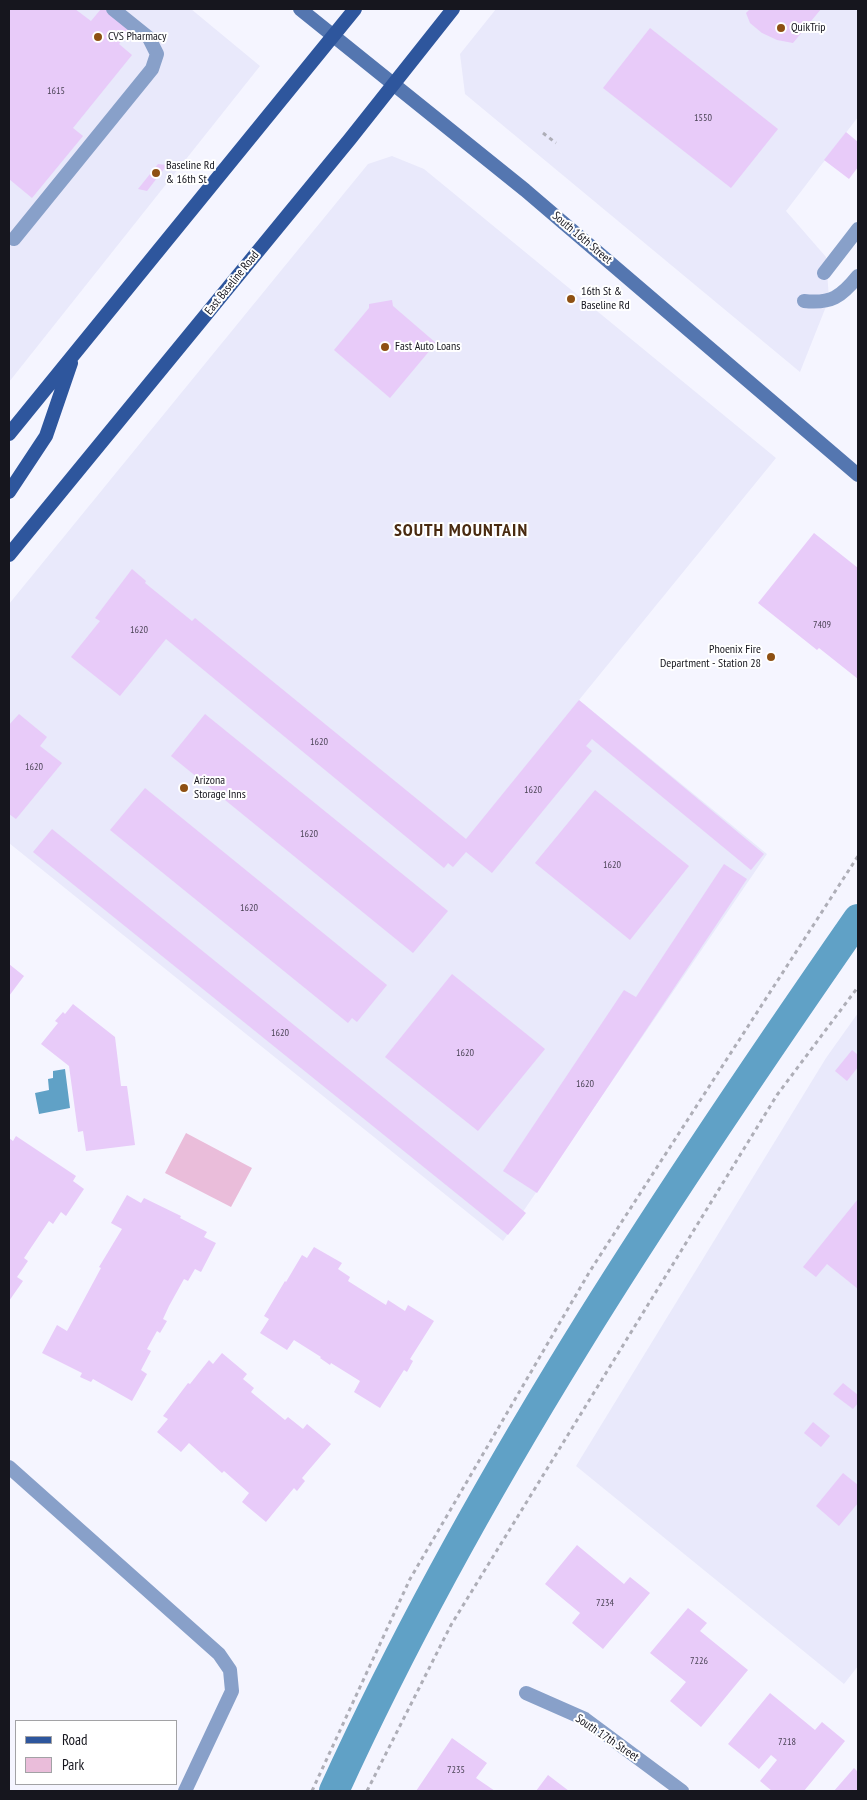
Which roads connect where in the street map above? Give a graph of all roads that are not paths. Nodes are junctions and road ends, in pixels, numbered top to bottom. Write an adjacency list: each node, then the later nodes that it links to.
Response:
1 (113, 9): 8 (street)
2 (300, 9): 5 (main road, South 16th Street)
3 (355, 9): 5 (main road)
4 (453, 9): 6 (main road, East Baseline Road)
5 (334, 36): 6 (main road, South 16th Street); 12 (main road)
6 (394, 84): 14 (main road, South 16th Street); 16 (main road, East Baseline Road)
7 (858, 229): 9 (street)
8 (14, 239)
9 (824, 273)
10 (858, 276): 11 (street)
11 (804, 301)
12 (74, 355): 13 (main road); 15 (main road)
13 (9, 434)
14 (858, 475)
15 (9, 492)
16 (9, 555)
17 (9, 1467): 19 (street)
18 (526, 1693): 20 (street, South 17th Street)
19 (185, 1791)
20 (682, 1791)

